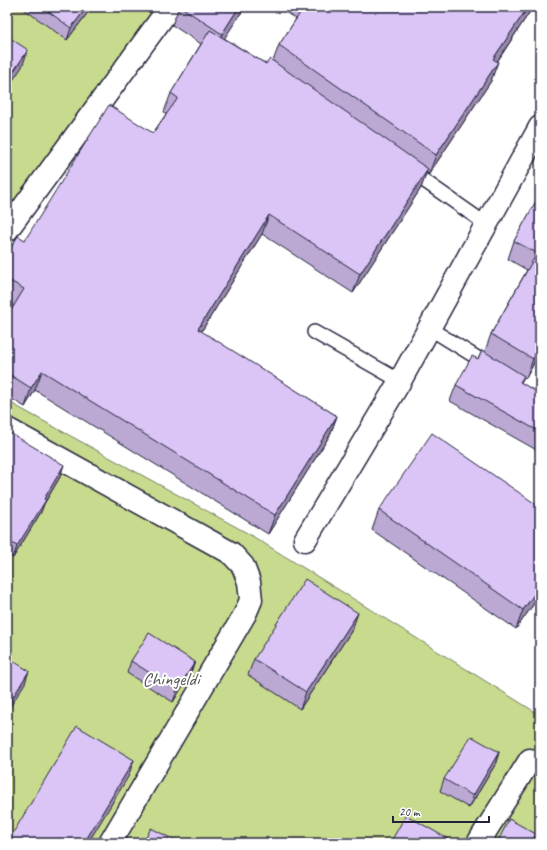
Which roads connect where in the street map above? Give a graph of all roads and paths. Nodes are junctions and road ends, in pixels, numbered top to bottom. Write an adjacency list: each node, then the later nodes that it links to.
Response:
1 (170, 7): 5 (street)
2 (540, 127): 4 (street)
3 (402, 165): 4 (lane)
4 (486, 224): 6 (street)
5 (7, 230)
6 (429, 328): 8 (lane); 9 (street)
7 (314, 332): 9 (lane)
8 (501, 372)
9 (400, 380): 11 (street)
10 (7, 429): 13 (street)
11 (305, 540)
12 (530, 760): 14 (street)
13 (110, 843)
14 (478, 843)

